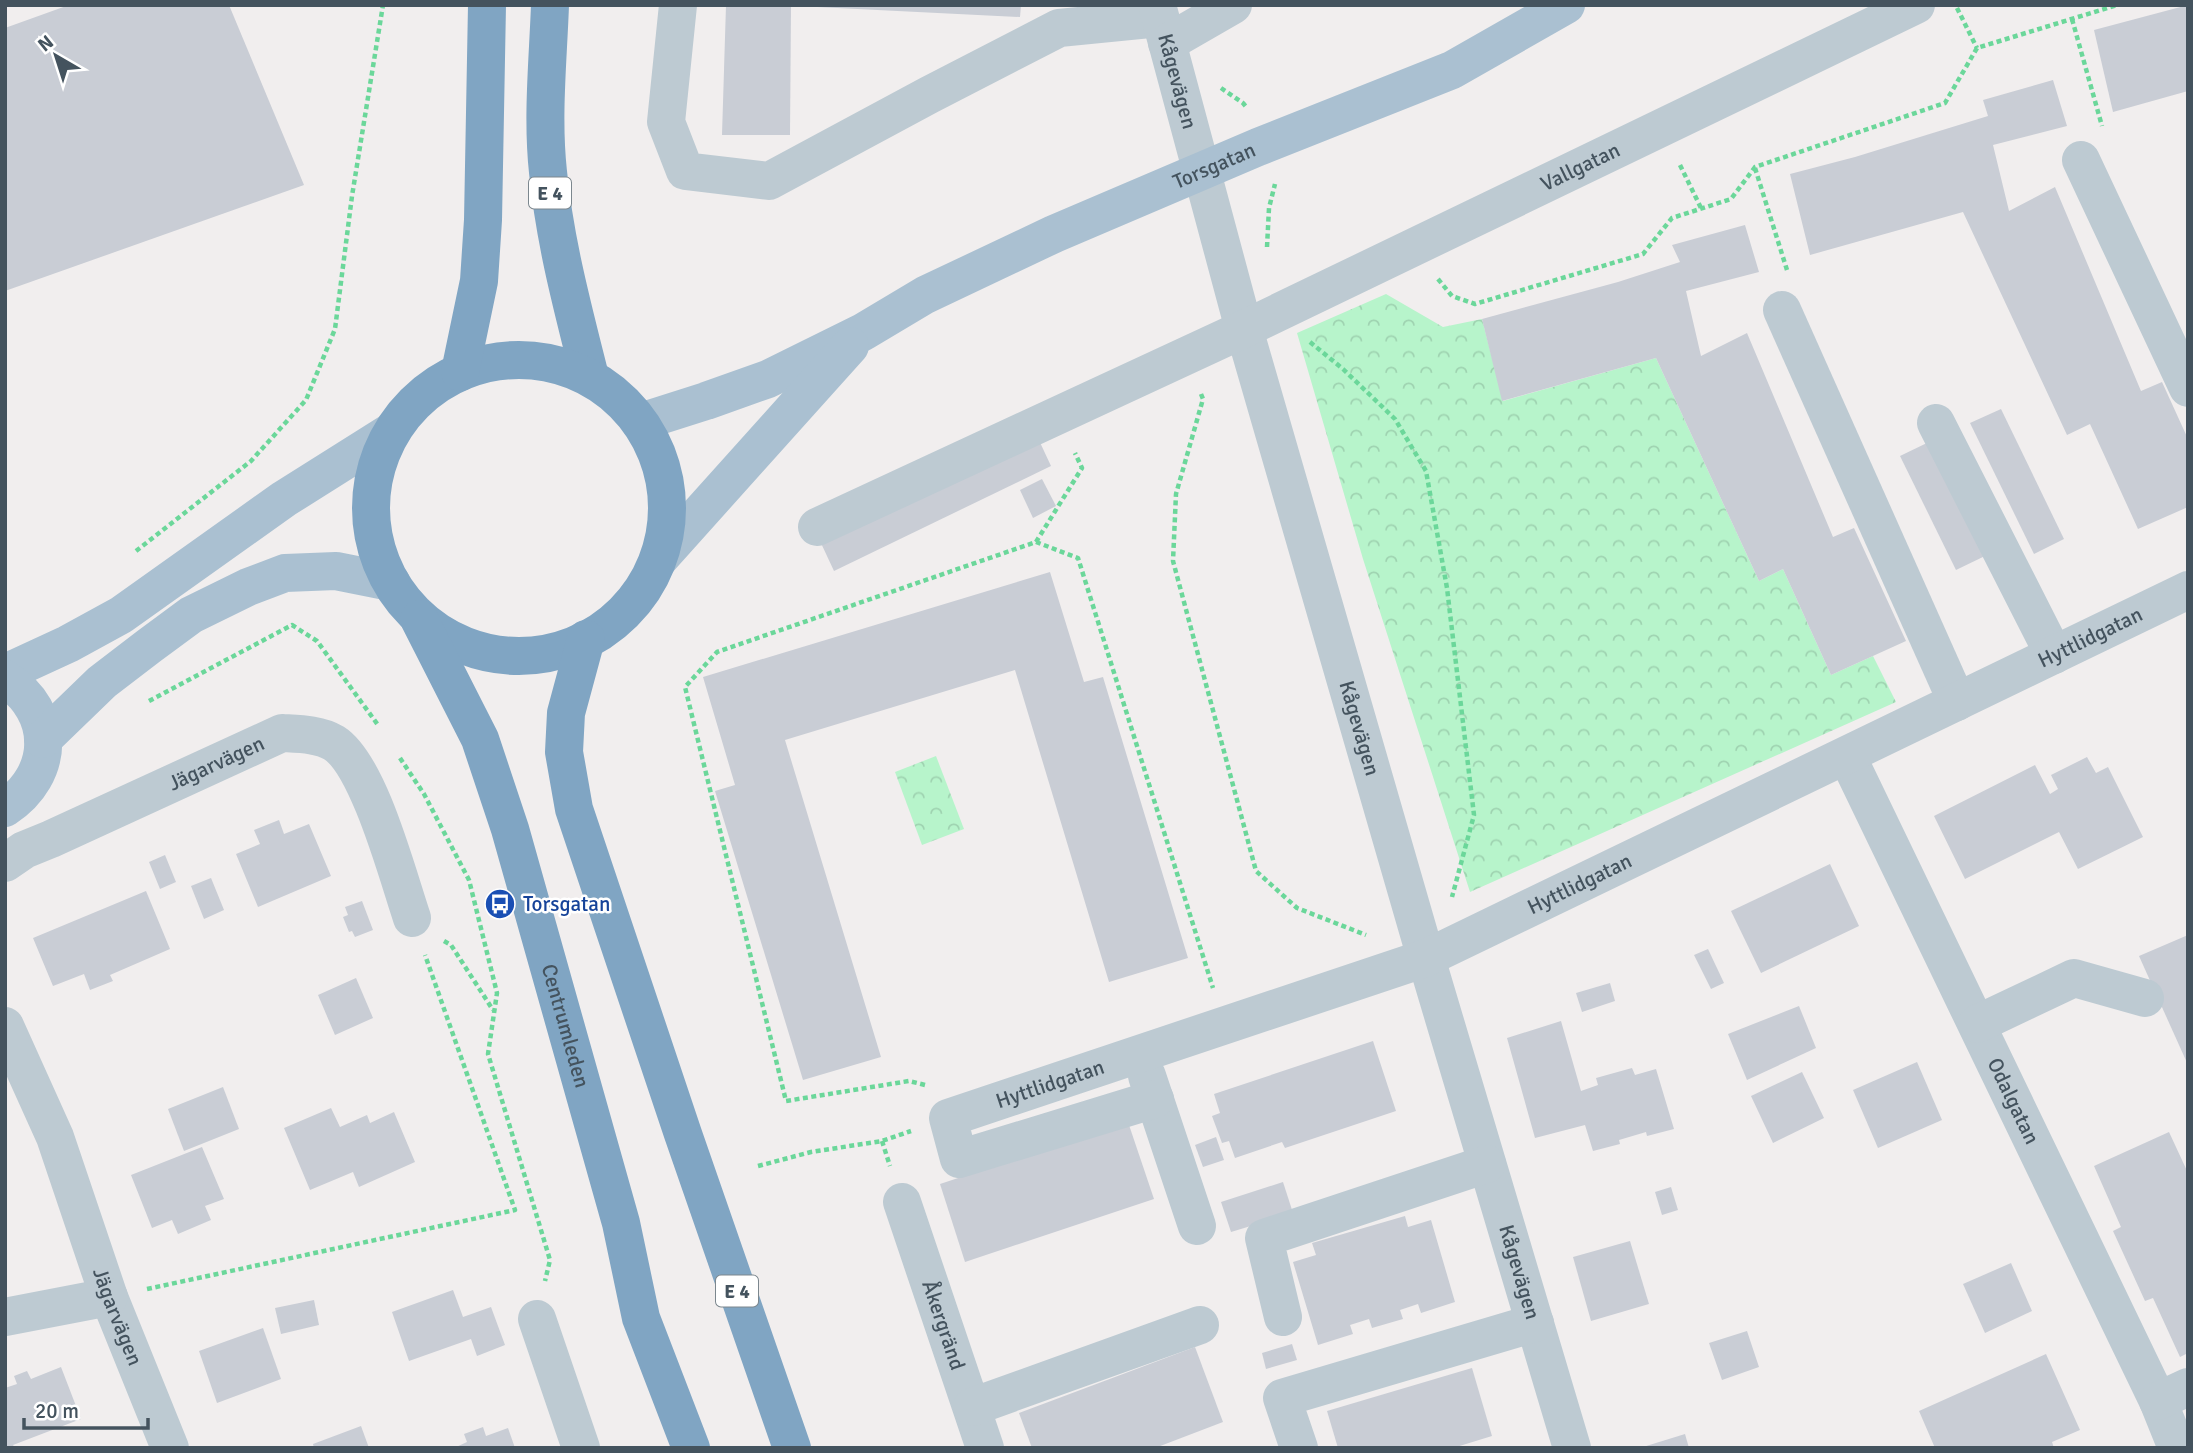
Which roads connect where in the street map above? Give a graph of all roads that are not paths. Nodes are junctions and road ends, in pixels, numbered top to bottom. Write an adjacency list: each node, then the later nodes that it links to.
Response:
1 (487, 5): 13 (highway)
2 (550, 5): 14 (highway, E 4)
3 (678, 5): 7 (street)
4 (1233, 5): 7 (street)
5 (1566, 5): 9 (main road, Torsgatan)
6 (1916, 5): 11 (street, Vallgatan)
7 (1161, 22): 9 (street, Kågevägen)
8 (2081, 160): 15 (street)
9 (1200, 173): 11 (street, Kågevägen); 12 (main road, Torsgatan)
10 (1782, 310): 28 (street)
11 (1260, 322): 19 (street, Vallgatan); 34 (street, Kågevägen)
12 (863, 332): 16 (main road, Torsgatan); 20 (main road, Torsgatan)
13 (460, 372): 14 (highway); 18 (highway)
14 (590, 377): 16 (highway)
15 (2188, 388)
16 (640, 422): 20 (highway)
17 (1936, 423): 25 (street)
18 (392, 431): 21 (highway); 26 (main road)
19 (817, 527)
20 (658, 560): 24 (highway)
21 (391, 582): 23 (highway); 29 (main road)
22 (2188, 590): 25 (street, Hyttlidgatan)
23 (416, 614): 24 (highway); 53 (highway, Centrumleden)
24 (586, 639): 54 (highway, E 4)
25 (2054, 655): 28 (street, Hyttlidgatan)
26 (5, 673)
27 (5, 679): 29 (main road)
28 (1957, 702): 30 (street, Hyttlidgatan)
29 (43, 739): 31 (main road)
30 (1847, 756): 34 (street, Hyttlidgatan); 36 (street, Odalgatan)
31 (5, 808)
32 (5, 863): 33 (street, Jägarvägen)
33 (412, 918)
34 (1426, 958): 38 (street, Hyttlidgatan); 40 (street, Kågevägen)
35 (2145, 998): 36 (street)
36 (1977, 1024): 49 (street, Odalgatan)
37 (5, 1026): 43 (street, Jägarvägen)
38 (1140, 1054): 39 (street); 39 (street, Hyttlidgatan)
39 (1155, 1099): 42 (street)
40 (1487, 1164): 45 (street); 47 (street, Kågevägen)
41 (902, 1202): 50 (street, Åkergränd)
42 (1197, 1226)
43 (109, 1297): 44 (street); 51 (street, Jägarvägen)
44 (5, 1317)
45 (1283, 1317)
46 (537, 1319): 52 (street)
47 (1535, 1323): 56 (street); 57 (street, Kågevägen)
48 (1200, 1325): 50 (street)
49 (2173, 1394): 58 (street, Odalgatan)
50 (972, 1407): 55 (street, Åkergränd)
51 (170, 1448)
52 (581, 1448)
53 (691, 1448)
54 (792, 1448)
55 (985, 1448)
56 (1298, 1448)
57 (1572, 1448)
58 (2176, 1448)

